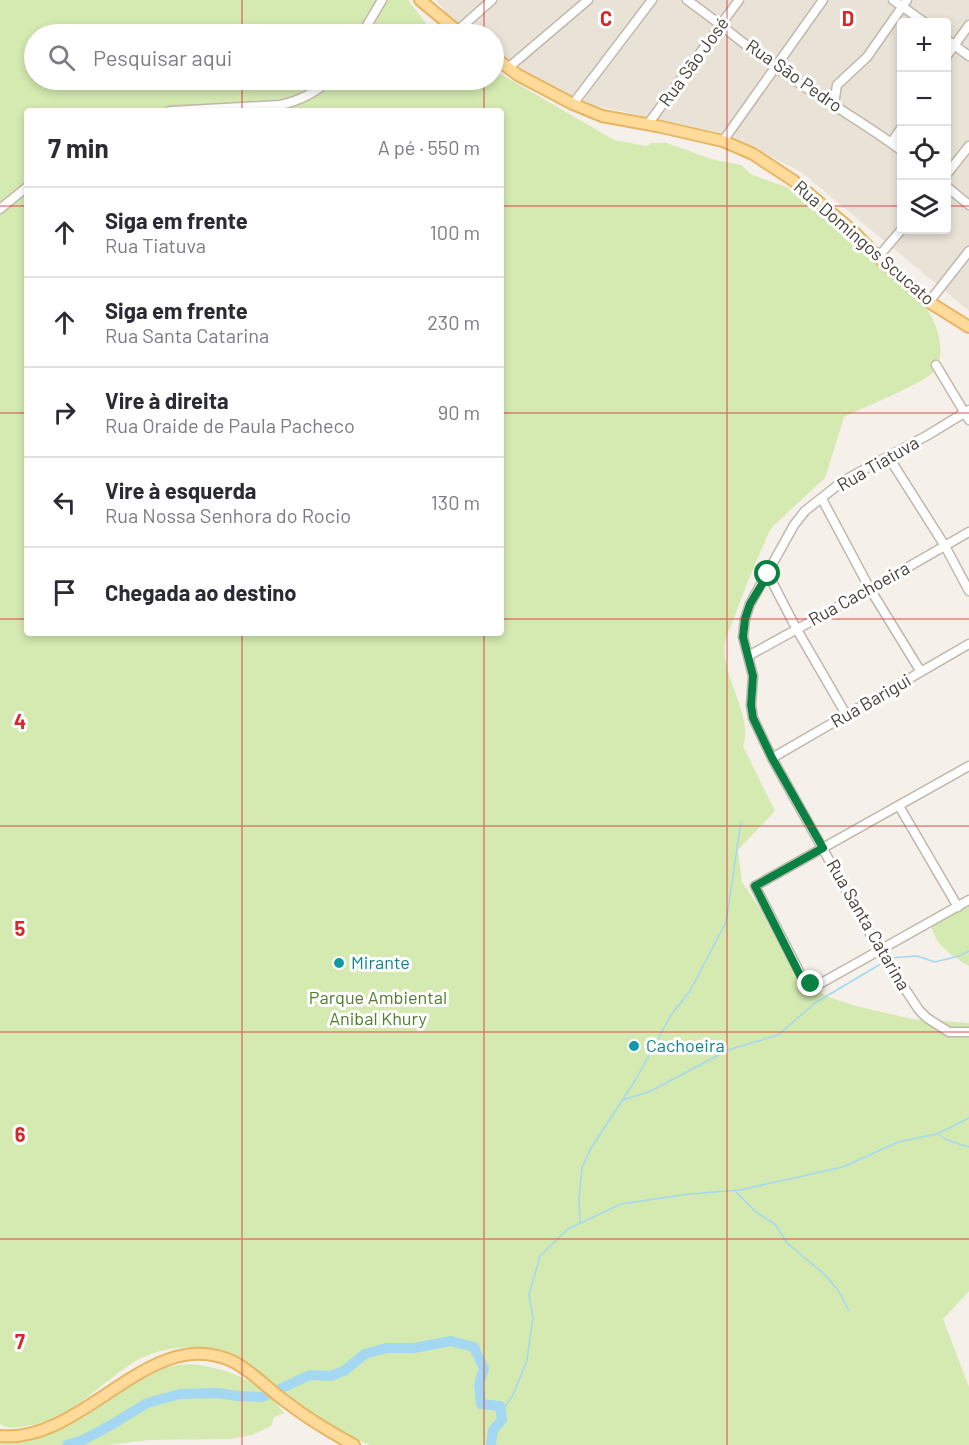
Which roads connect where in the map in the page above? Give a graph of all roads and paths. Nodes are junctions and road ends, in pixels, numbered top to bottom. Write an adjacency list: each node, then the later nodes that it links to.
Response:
1 (382, 0): 12 (street)
2 (420, 0): 13 (main road)
3 (492, 0): 14 (street)
4 (588, 0): 22 (street)
5 (652, 0): 24 (street)
6 (687, 0): 15 (street, Rua São Pedro)
7 (739, 0): 15 (street, Rua São José)
8 (823, 0): 21 (street)
9 (893, 0): 10 (street)
10 (904, 3): 11 (street); 25 (street)
11 (920, 18)
12 (368, 24)
13 (448, 24)
14 (468, 24)
15 (722, 24): 21 (street, Rua São Pedro); 27 (street, Rua São José)
16 (969, 25): 17 (street)
17 (951, 41)
18 (951, 43): 19 (street)
19 (969, 56)
20 (504, 65): 22 (main road, Rua Domingos Scucato)
21 (775, 66): 25 (street, Rua São Pedro); 29 (street)
22 (508, 68): 24 (main road, Rua Domingos Scucato)
23 (316, 90): 26 (street)
24 (573, 104): 27 (main road, Rua Domingos Scucato)
25 (834, 104): 30 (street, Rua São Pedro)
26 (225, 108)
27 (648, 124): 29 (main road, Rua Domingos Scucato)
28 (897, 134): 30 (street)
29 (723, 141): 40 (main road, Rua Domingos Scucato)
30 (891, 143): 32 (street, Rua São Pedro)
31 (969, 146): 33 (street)
32 (897, 147)
33 (951, 169)
34 (24, 189): 37 (street)
35 (951, 190): 36 (street)
36 (969, 205)
37 (0, 209)
38 (898, 234): 40 (street)
39 (969, 251): 41 (street)
40 (878, 257): 41 (main road, Rua Domingos Scucato)
41 (929, 302): 42 (main road, Rua Domingos Scucato)
42 (969, 327)
43 (936, 365): 44 (street)
44 (968, 414): 45 (street, Rua Tiatuva)
45 (888, 456): 46 (street, Rua Tiatuva); 48 (street)
46 (822, 499): 49 (street, Rua Tiatuva); 50 (street)
47 (969, 532): 48 (street, Rua Cachoeira)
48 (945, 546): 50 (street, Rua Cachoeira); 51 (street)
49 (768, 574): 52 (street); 54 (street, Rua Tiatuva)
50 (870, 589): 52 (street, Rua Cachoeira); 55 (street)
51 (969, 591)
52 (796, 628): 54 (street, Rua Cachoeira); 56 (street)
53 (969, 644): 55 (street, Rua Barigui)
54 (748, 656): 57 (street, Rua Santa Catarina)
55 (921, 672): 56 (street, Rua Barigui)
56 (847, 716): 57 (street, Rua Barigui)
57 (772, 758): 60 (street, Rua Santa Catarina)
58 (969, 767): 59 (street)
59 (899, 806): 60 (street); 62 (street)
60 (823, 848): 63 (street, Rua Santa Catarina); 63 (street)
61 (969, 900): 62 (street)
62 (958, 907): 63 (street)
63 (880, 951): 64 (street, Rua Santa Catarina)
64 (969, 1032)
65 (0, 1438): 66 (main road); 67 (main road)
66 (9, 1445)
67 (354, 1445)

